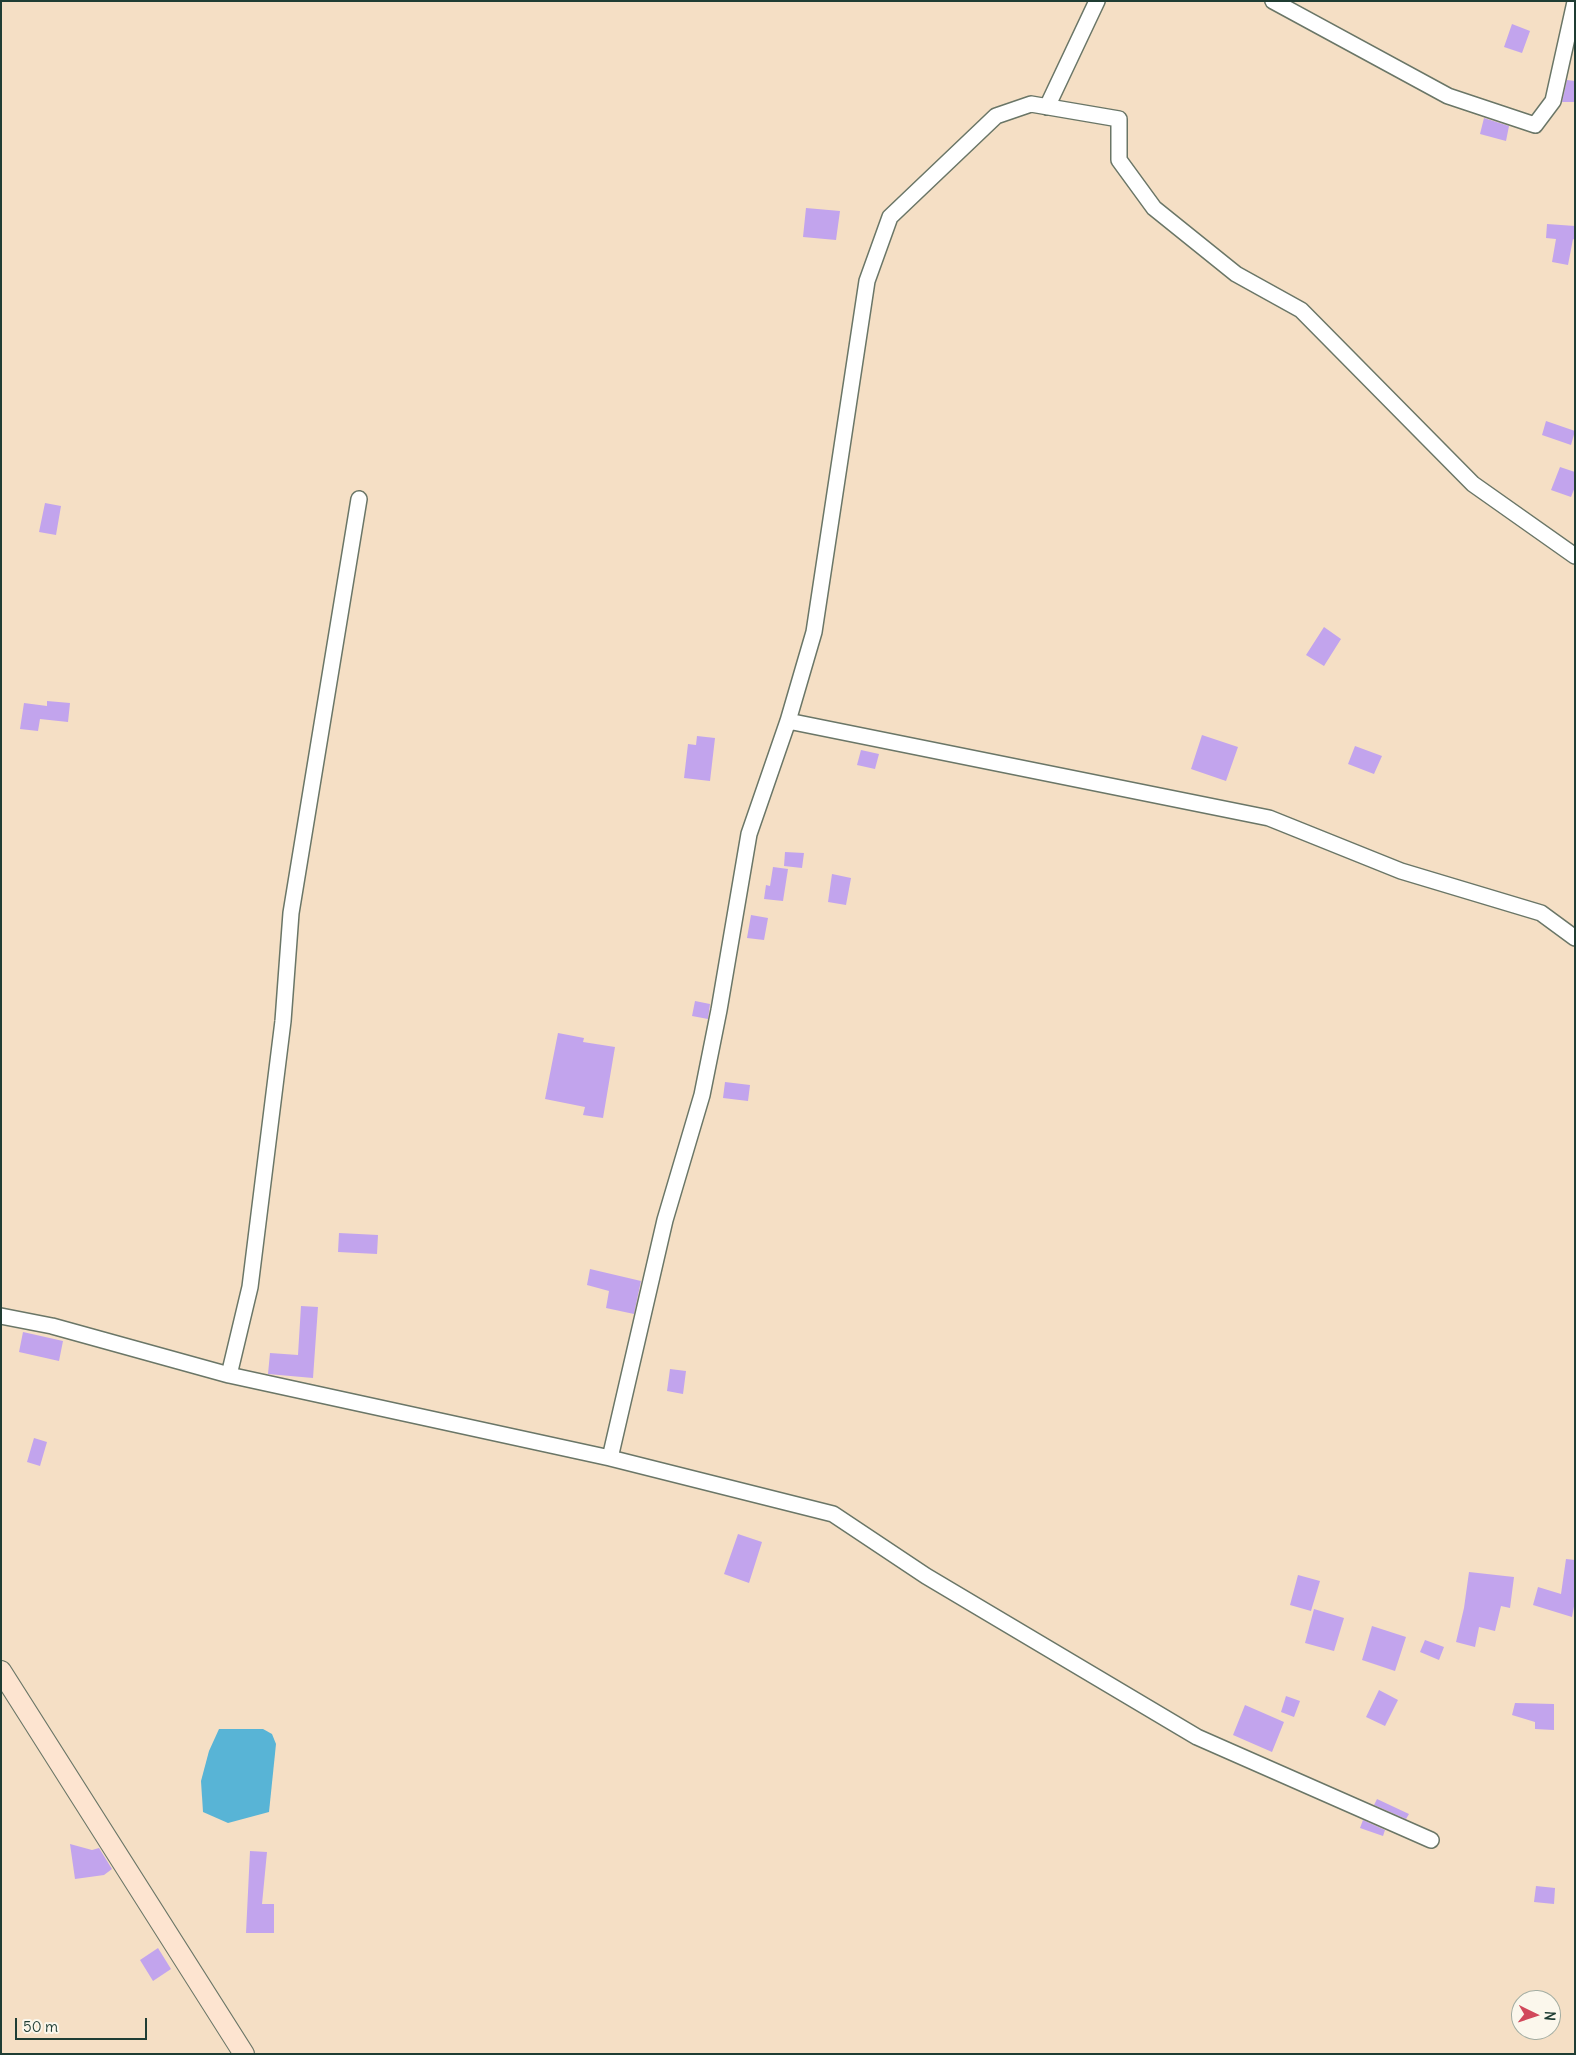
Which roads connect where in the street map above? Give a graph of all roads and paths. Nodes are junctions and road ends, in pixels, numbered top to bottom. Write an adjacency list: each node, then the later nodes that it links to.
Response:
1 (1097, 1): 4 (street)
2 (1273, 1): 3 (street)
3 (1575, 2)
4 (1047, 107): 6 (street); 7 (street)
5 (360, 499): 10 (street)
6 (1575, 556)
7 (788, 722): 8 (street); 11 (street)
8 (1575, 938)
9 (1, 1316): 10 (street)
10 (229, 1375): 11 (street)
11 (610, 1458): 13 (street)
12 (1, 1671): 14 (main road)
13 (1431, 1840)
14 (244, 2054)

